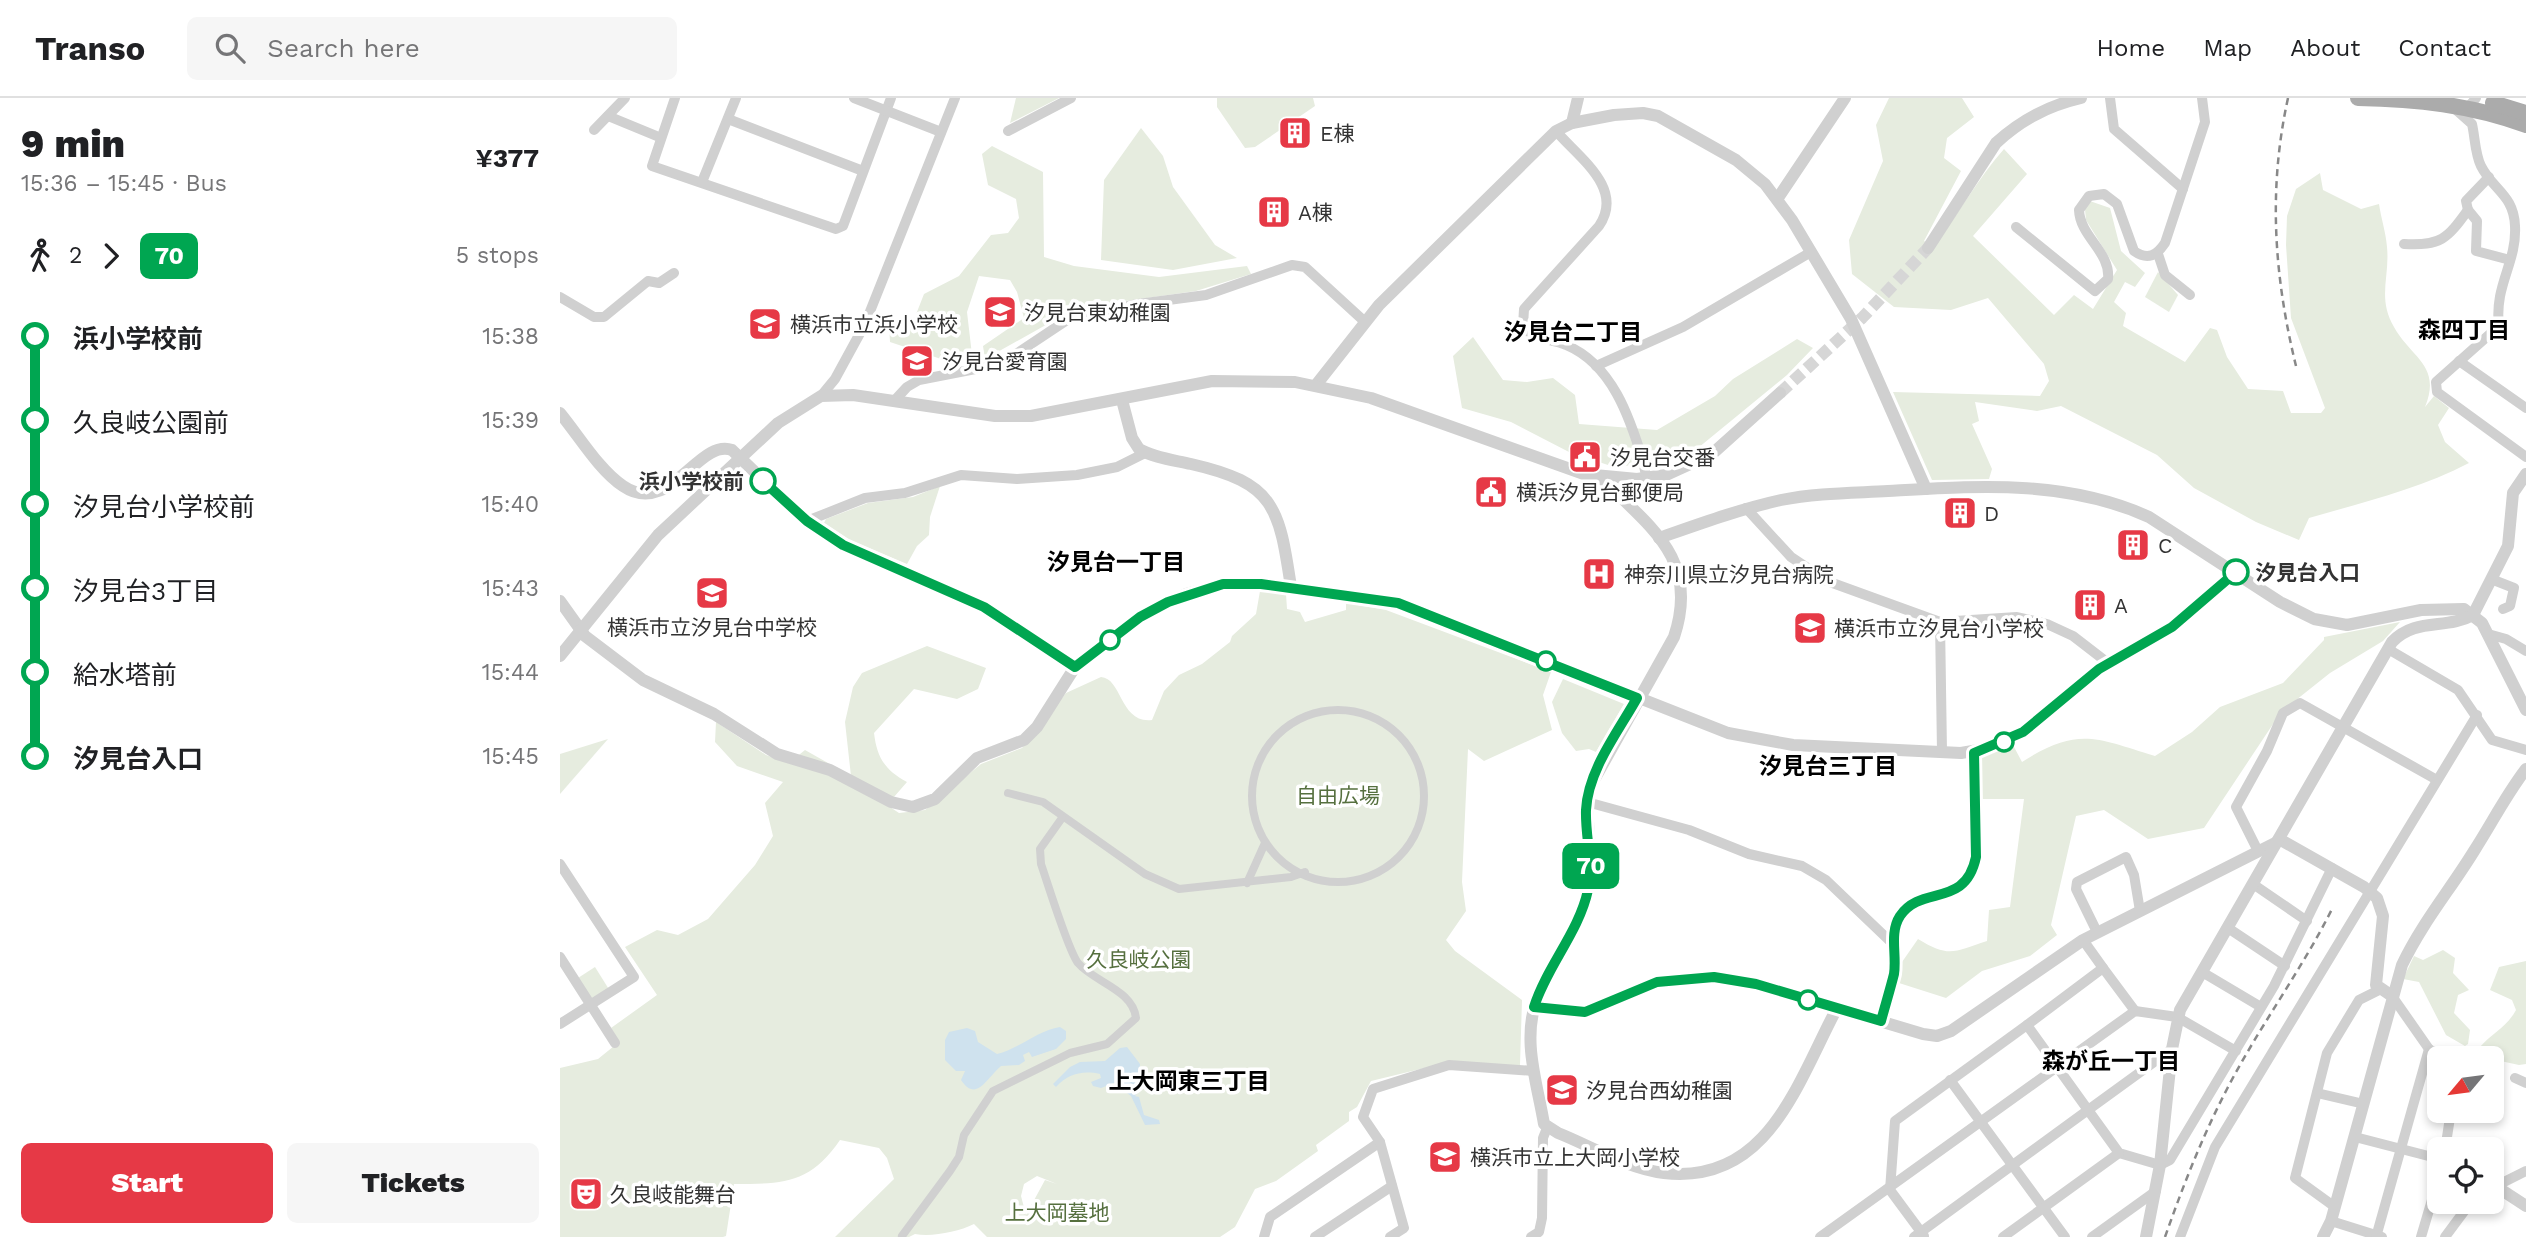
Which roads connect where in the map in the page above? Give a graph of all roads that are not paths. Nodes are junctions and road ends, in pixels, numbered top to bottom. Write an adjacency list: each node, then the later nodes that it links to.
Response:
1 (625, 98): 19 (street)
2 (675, 98): 27 (street)
3 (736, 98): 20 (street)
4 (854, 98): 16 (street)
5 (891, 98): 16 (street)
6 (956, 98): 26 (street)
7 (1071, 98): 24 (street)
8 (1578, 98): 21 (street)
9 (1845, 98): 32 (street)
10 (2081, 98): 36 (street)
11 (2110, 98): 31 (street)
12 (2202, 98): 31 (street)
13 (2358, 98): 22 (main road, bridge)
14 (2441, 98): 18 (street)
15 (2475, 98): 17 (main road, bridge); 18 (street)
16 (886, 111): 26 (street); 28 (street)
17 (2526, 113)
18 (2462, 114): 29 (street)
19 (608, 116): 23 (street); 27 (street)
20 (727, 119): 28 (street); 30 (street)
21 (1572, 123): 25 (street); 32 (street)
22 (2526, 125)
23 (594, 130)
24 (1008, 131)
25 (1556, 131): 43 (street); 45 (street)
26 (941, 132): 48 (street)
27 (659, 137): 30 (street)
28 (863, 171): 30 (street)
29 (2489, 177): 33 (street); 39 (street)
30 (702, 182)
31 (2183, 189): 38 (street)
32 (1778, 198): 37 (street)
33 (2468, 211): 35 (street); 39 (street)
34 (2016, 226): 38 (street)
35 (2404, 244)
36 (1928, 248)
37 (1811, 253): 45 (street); 58 (street)
38 (2158, 254): 41 (street)
39 (2510, 260): 44 (street)
40 (674, 273): 42 (street)
41 (2190, 295)
42 (560, 297)
43 (1364, 321): 46 (street); 49 (street)
44 (2459, 361): 51 (street); 54 (street)
45 (1596, 366): 59 (street, bridge)
46 (1316, 384): 50 (street); 57 (street)
47 (1780, 393): 57 (street)
48 (821, 397): 49 (street); 55 (street)
49 (895, 400): 50 (street)
50 (1122, 400): 53 (street)
51 (2526, 408)
52 (560, 413): 55 (street)
53 (1145, 453): 61 (street); 65 (street)
54 (2526, 457)
55 (740, 458): 61 (street); 70 (street)
56 (2526, 474): 64 (street)
57 (1601, 478): 62 (street)
58 (1926, 489): 60 (street); 63 (street)
59 (1649, 490)
60 (1746, 509): 62 (street); 69 (street)
61 (807, 521): 76 (street)
62 (1659, 538): 77 (street)
63 (2236, 572): 68 (street); 75 (street)
64 (2491, 579): 67 (street); 68 (street)
65 (1292, 587): 76 (street); 77 (street)
66 (560, 601): 70 (street)
67 (2502, 609)
68 (2473, 615): 71 (street); 72 (street)
69 (1940, 622): 75 (street); 82 (street)
70 (579, 629): 74 (street); 76 (street)
71 (2488, 634): 73 (street); 78 (street)
72 (2388, 649): 79 (street); 80 (street)
73 (2526, 651)
74 (560, 656)
75 (2108, 663): 83 (street)
76 (1075, 667)
77 (1637, 698): 82 (street); 87 (street)
78 (2526, 710)
79 (2477, 715): 81 (street); 85 (street)
80 (2343, 727): 85 (street); 89 (street); 91 (street)
81 (2526, 750)
82 (1942, 752): 83 (street)
83 (1974, 753): 103 (street)
84 (2526, 769): 109 (street)
85 (2437, 780): 97 (street)
86 (1008, 793): 88 (street)
87 (1587, 802): 103 (street); 111 (street)
88 (1062, 818): 95 (street); 155 (street)
89 (2278, 840): 91 (street); 93 (street); 96 (street)
90 (1265, 843): 94 (street); 94 (street); 95 (street)
91 (2258, 851): 98 (street)
92 (560, 864): 110 (street)
93 (2332, 868): 97 (street); 99 (street)
94 (1305, 872): 95 (street)
95 (1247, 883)
96 (2253, 884): 99 (street); 100 (street)
97 (2370, 890): 108 (street); 166 (street)
98 (2140, 911): 101 (street); 101 (street)
99 (2307, 921): 105 (street)
100 (2228, 928): 105 (street); 107 (street)
101 (2097, 932): 102 (street)
102 (2083, 940): 106 (street); 116 (street)
103 (1894, 945): 116 (street)
104 (560, 957): 110 (street)
105 (2285, 966): 112 (street)
106 (2103, 968): 114 (street); 118 (street)
107 (2202, 972): 112 (street); 115 (street)
108 (2379, 990): 109 (street); 129 (street)
109 (2392, 996): 120 (street); 130 (street)
110 (591, 1005): 117 (street); 119 (street)
111 (1534, 1007): 113 (street); 125 (street)
112 (2261, 1007): 122 (street)
113 (1837, 1008): 116 (street); 133 (street)
114 (2135, 1012): 115 (street); 124 (street)
115 (2177, 1017): 121 (street); 122 (street)
116 (1881, 1021)
117 (560, 1024)
118 (2026, 1025): 124 (street); 127 (street)
119 (615, 1043)
120 (2427, 1047)
121 (2172, 1049): 131 (street); 140 (street)
122 (2236, 1051): 140 (street)
123 (2427, 1053): 136 (street)
124 (2058, 1068): 131 (street); 132 (street)
125 (1534, 1071): 133 (street); 135 (street)
126 (2515, 1078): 128 (street)
127 (1950, 1080): 132 (street); 144 (street)
128 (2526, 1083)
129 (2317, 1093): 130 (street); 148 (street)
130 (2364, 1104): 134 (street)
131 (2088, 1110): 137 (street); 139 (street)
132 (1981, 1122): 139 (street); 144 (street)
133 (1547, 1128): 160 (street)
134 (2355, 1137): 136 (street); 148 (street)
135 (1380, 1142): 143 (street); 157 (street)
136 (2400, 1148): 138 (street); 156 (street)
137 (2119, 1153): 140 (street); 149 (street)
138 (2427, 1155)
139 (2012, 1165): 149 (street); 154 (street)
140 (2160, 1165): 145 (street)
141 (2526, 1171): 142 (street)
142 (2504, 1183)
143 (1392, 1186): 158 (street); 159 (street)
144 (1890, 1190): 153 (street); 154 (street)
145 (2156, 1191): 164 (street); 165 (street)
146 (2504, 1193): 147 (street)
147 (2526, 1206)
148 (2335, 1207): 152 (street)
149 (2043, 1208): 162 (street); 163 (street)
150 (2428, 1214): 168 (street)
151 (2462, 1214): 169 (street)
152 (2331, 1221): 156 (street); 167 (street)
153 (1832, 1235): 161 (street)
154 (1920, 1235)
155 (902, 1236)
156 (2378, 1236)
157 (1264, 1237)
158 (1315, 1237)
159 (1390, 1237)
160 (1531, 1237)
161 (1820, 1237)
162 (2003, 1237)
163 (2064, 1237)
164 (2091, 1237)
165 (2146, 1237)
166 (2180, 1237)
167 (2323, 1237)
168 (2421, 1237)
169 (2445, 1237)

